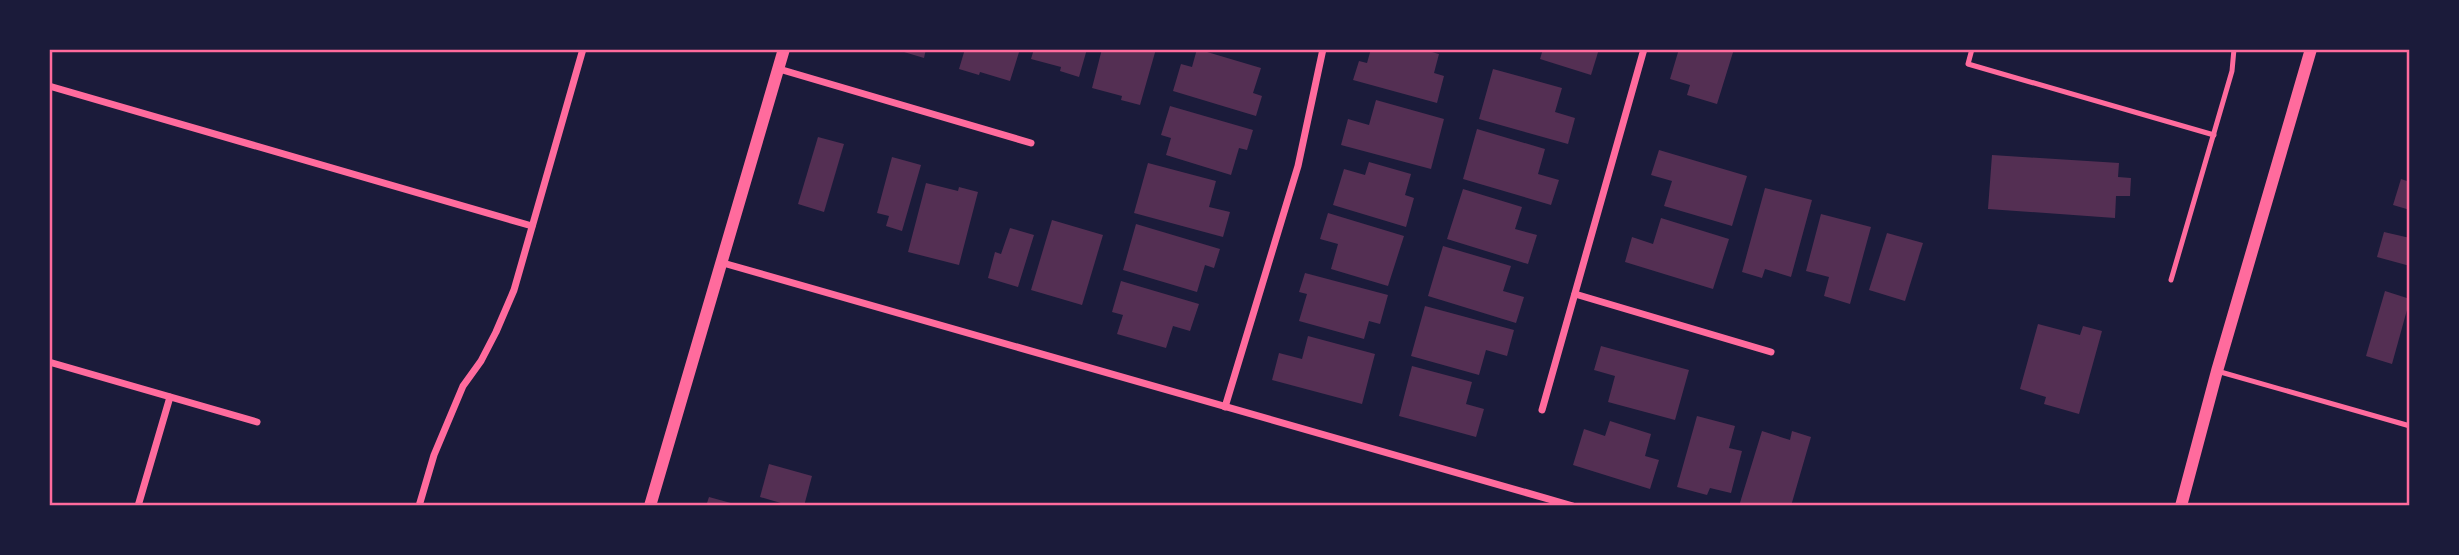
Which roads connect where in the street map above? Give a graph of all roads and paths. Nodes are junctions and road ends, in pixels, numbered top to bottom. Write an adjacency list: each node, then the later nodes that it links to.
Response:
1 (583, 49): 12 (street)
2 (784, 49): 8 (street)
3 (1324, 49): 20 (street)
4 (1644, 49): 15 (street)
5 (1972, 49): 10 (lane)
6 (2234, 49): 10 (lane)
7 (2311, 49): 18 (street)
8 (779, 69): 11 (street); 13 (street)
9 (49, 86): 12 (street)
10 (2214, 135): 14 (lane)
11 (1031, 143)
12 (532, 226): 25 (street)
13 (723, 263): 20 (street); 26 (street)
14 (2171, 280)
15 (1575, 294): 16 (street); 21 (street)
16 (1771, 352)
17 (49, 362): 19 (street)
18 (2217, 371): 23 (lane); 28 (street)
19 (170, 397): 22 (street); 24 (street)
20 (1224, 407): 27 (street)
21 (1542, 410)
22 (257, 422)
23 (2410, 426)
24 (138, 506)
25 (419, 506)
26 (650, 506)
27 (1573, 506)
28 (2181, 506)

